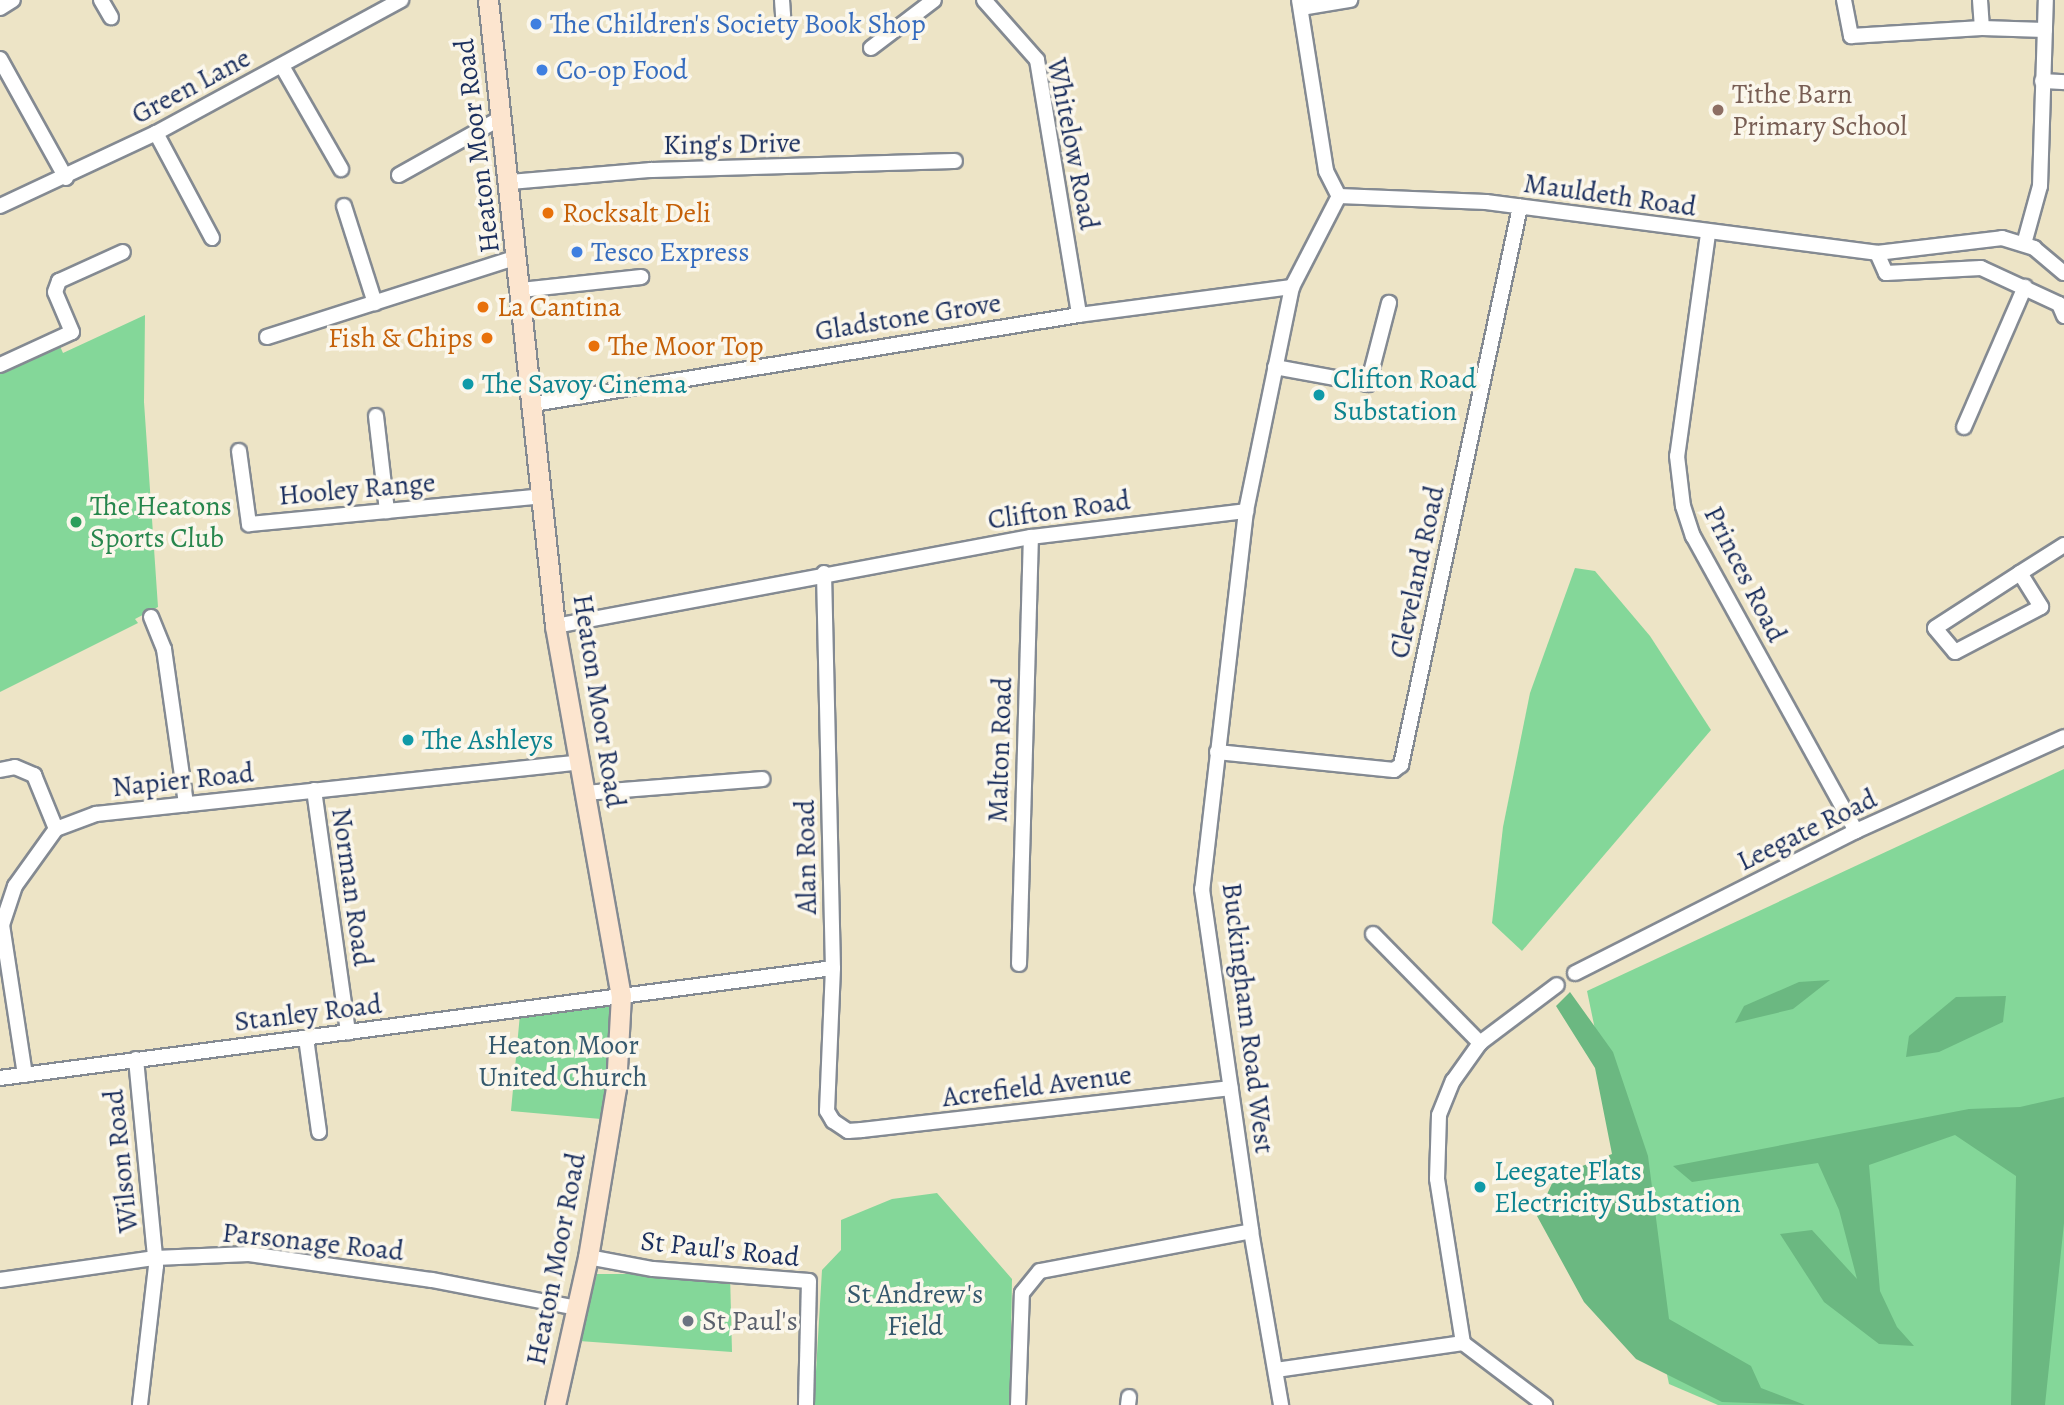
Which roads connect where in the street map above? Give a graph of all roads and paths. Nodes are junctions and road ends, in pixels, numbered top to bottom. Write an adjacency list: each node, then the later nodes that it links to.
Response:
1 (13, 0): 13 (street)
2 (101, 0): 15 (street)
3 (401, 0): 20 (street, Green Lane)
4 (488, 0): 23 (main road, Heaton Moor Road)
5 (782, 0): 14 (street)
6 (934, 0): 18 (street)
7 (984, 0): 47 (street, Whitelow Road)
8 (1350, 0): 12 (street)
9 (1844, 0): 16 (street)
10 (1980, 0): 16 (street)
11 (2046, 0): 17 (street)
12 (1300, 4): 30 (street)
13 (0, 8)
14 (783, 16)
15 (111, 17)
16 (1982, 28): 17 (street)
17 (2045, 30): 21 (street)
18 (871, 48)
19 (0, 59): 28 (street)
20 (282, 66): 24 (street, Green Lane); 26 (street)
21 (2042, 81): 22 (street); 36 (street)
22 (2064, 82)
23 (501, 118): 27 (street); 29 (main road, Heaton Moor Road)
24 (156, 133): 28 (street, Green Lane); 35 (street)
25 (955, 161): 29 (street, King's Drive)
26 (341, 169)
27 (399, 175)
28 (66, 178): 31 (street, Green Lane)
29 (510, 182): 39 (main road, Heaton Moor Road)
30 (1339, 196): 33 (street, Mauldeth Road); 42 (street)
31 (0, 206)
32 (344, 206): 45 (street)
33 (1520, 207): 34 (street, Mauldeth Road); 66 (street, Cleveland Road)
34 (1708, 234): 38 (street, Mauldeth Road); 74 (street, Princes Road)
35 (212, 239)
36 (2024, 244): 38 (street, Mauldeth Road); 40 (street, Mauldeth Road)
37 (123, 252): 50 (street)
38 (1877, 253): 43 (street)
39 (518, 257): 44 (main road, Heaton Moor Road); 45 (street)
40 (2064, 273)
41 (640, 277): 44 (street, Heaton Moor Road)
42 (1292, 287): 47 (street, Gladstone Grove); 51 (street)
43 (2025, 287): 48 (street); 54 (street)
44 (522, 290): 52 (main road, Heaton Moor Road)
45 (375, 303): 49 (street)
46 (1389, 303): 51 (street)
47 (1079, 315): 52 (street, Gladstone Grove)
48 (2064, 316)
49 (267, 337)
50 (0, 365)
51 (1275, 367): 58 (street)
52 (533, 404): 56 (main road, Heaton Moor Road)
53 (376, 416): 57 (street)
54 (1964, 427)
55 (239, 451): 57 (street, Hooley Range)
56 (543, 496): 57 (street, Hooley Range); 64 (main road, Heaton Moor Road)
57 (387, 510)
58 (1246, 511): 59 (street, Clifton Road); 66 (street, Buckingham Road West)
59 (1031, 537): 61 (street, Clifton Road); 77 (street, Malton Road)
60 (2064, 545): 62 (street)
61 (824, 573): 64 (street, Clifton Road); 78 (street, Alan Road)
62 (2020, 573): 62 (street)
63 (151, 617): 72 (street)
64 (555, 626): 67 (main road, Heaton Moor Road)
65 (2064, 737): 74 (street, Leegate Road)
66 (1217, 752): 88 (street, Buckingham Road West)
67 (579, 762): 70 (street, Napier Road); 71 (main road, Heaton Moor Road)
68 (0, 770): 73 (street)
69 (762, 779): 71 (street)
70 (314, 790): 72 (street, Napier Road); 82 (street, Norman Road)
71 (585, 793): 81 (main road, Heaton Moor Road)
72 (186, 804): 73 (street, Napier Road)
73 (56, 829): 75 (street)
74 (1856, 831): 79 (street, Leegate Road)
75 (1, 925): 86 (street)
76 (1373, 934): 84 (street)
77 (1018, 964)
78 (833, 968): 81 (street, Stanley Road); 89 (street, Alan Road)
79 (1575, 973)
80 (1557, 985): 84 (street)
81 (621, 995): 82 (street, Stanley Road); 92 (main road, Heaton Moor Road)
82 (348, 1033): 83 (street, Stanley Road)
83 (306, 1038): 85 (street, Stanley Road); 90 (street)
84 (1480, 1043): 96 (street)
85 (136, 1059): 86 (street, Stanley Road); 93 (street, Wilson Road)
86 (25, 1074): 87 (street, Stanley Road)
87 (0, 1077)
88 (1231, 1088): 89 (street, Acrefield Avenue); 91 (street, Buckingham Road West)
89 (848, 1131)
90 (319, 1132)
91 (1251, 1231): 97 (street, Buckingham Road West); 101 (street)
92 (588, 1257): 95 (main road, Heaton Moor Road); 100 (street, St Paul's Road)
93 (155, 1258): 94 (street, Parsonage Road); 95 (street, Parsonage Road); 98 (street, Wilson Road)
94 (0, 1280)
95 (578, 1308): 99 (main road, Heaton Moor Road)
96 (1462, 1343): 97 (street); 103 (street)
97 (1276, 1370): 102 (street, Buckingham Road West)
98 (140, 1405)
99 (555, 1405)
100 (806, 1405)
101 (1018, 1405)
102 (1281, 1405)
103 (1545, 1405)

